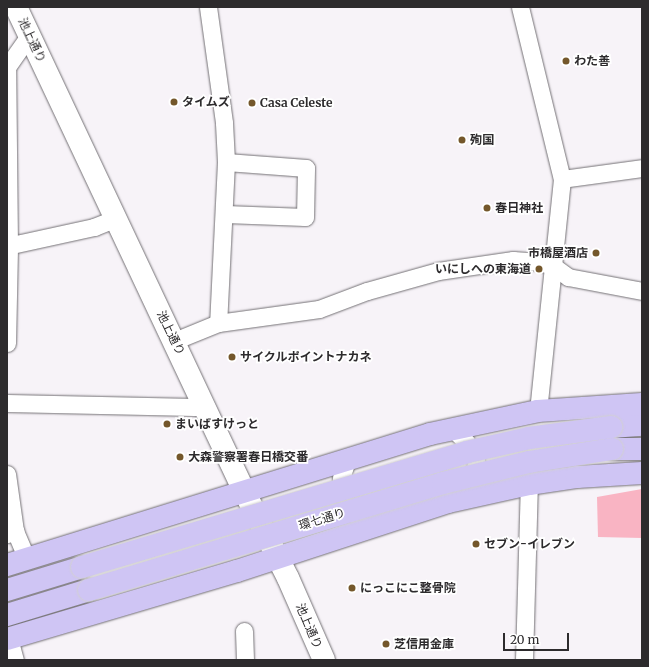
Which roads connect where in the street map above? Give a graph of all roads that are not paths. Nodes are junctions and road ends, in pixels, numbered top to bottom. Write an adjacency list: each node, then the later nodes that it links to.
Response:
1 (16, 7): 4 (main road, 池上通り)
2 (208, 7): 5 (street)
3 (520, 7): 7 (street)
4 (29, 35): 9 (main road, 池上通り); 10 (street)
5 (226, 162): 8 (street); 8 (street)
6 (642, 168): 7 (street)
7 (562, 179): 11 (street)
8 (225, 214): 13 (street)
9 (116, 218): 10 (street); 14 (main road, 池上通り)
10 (8, 246): 15 (street)
11 (553, 266): 12 (street); 13 (street); 19 (street)
12 (642, 291)
13 (218, 323): 14 (street)
14 (174, 341): 18 (main road, 池上通り)
15 (7, 343)
16 (7, 403): 18 (street)
17 (642, 404): 19 (main road)
18 (206, 407): 27 (main road, 池上通り)
19 (538, 411): 21 (main road)
20 (642, 425): 34 (main road, 環七通り, bridge)
21 (452, 428): 23 (main road); 28 (street)
22 (642, 449): 35 (main road, 環七通り, bridge)
23 (347, 460): 27 (main road); 29 (street)
24 (642, 473): 26 (main road)
25 (7, 474): 30 (street)
26 (529, 484): 28 (main road); 41 (street)
27 (244, 491): 31 (main road, 池上通り); 32 (main road)
28 (470, 497): 29 (main road)
29 (369, 526): 31 (main road)
30 (11, 533): 32 (street)
31 (278, 557): 37 (main road); 40 (main road, 池上通り)
32 (27, 559): 33 (main road)
33 (7, 565)
34 (7, 590)
35 (7, 615)
36 (244, 631): 39 (street)
37 (8, 639): 38 (street)
38 (15, 660)
39 (245, 660)
40 (324, 660)
41 (524, 660)

